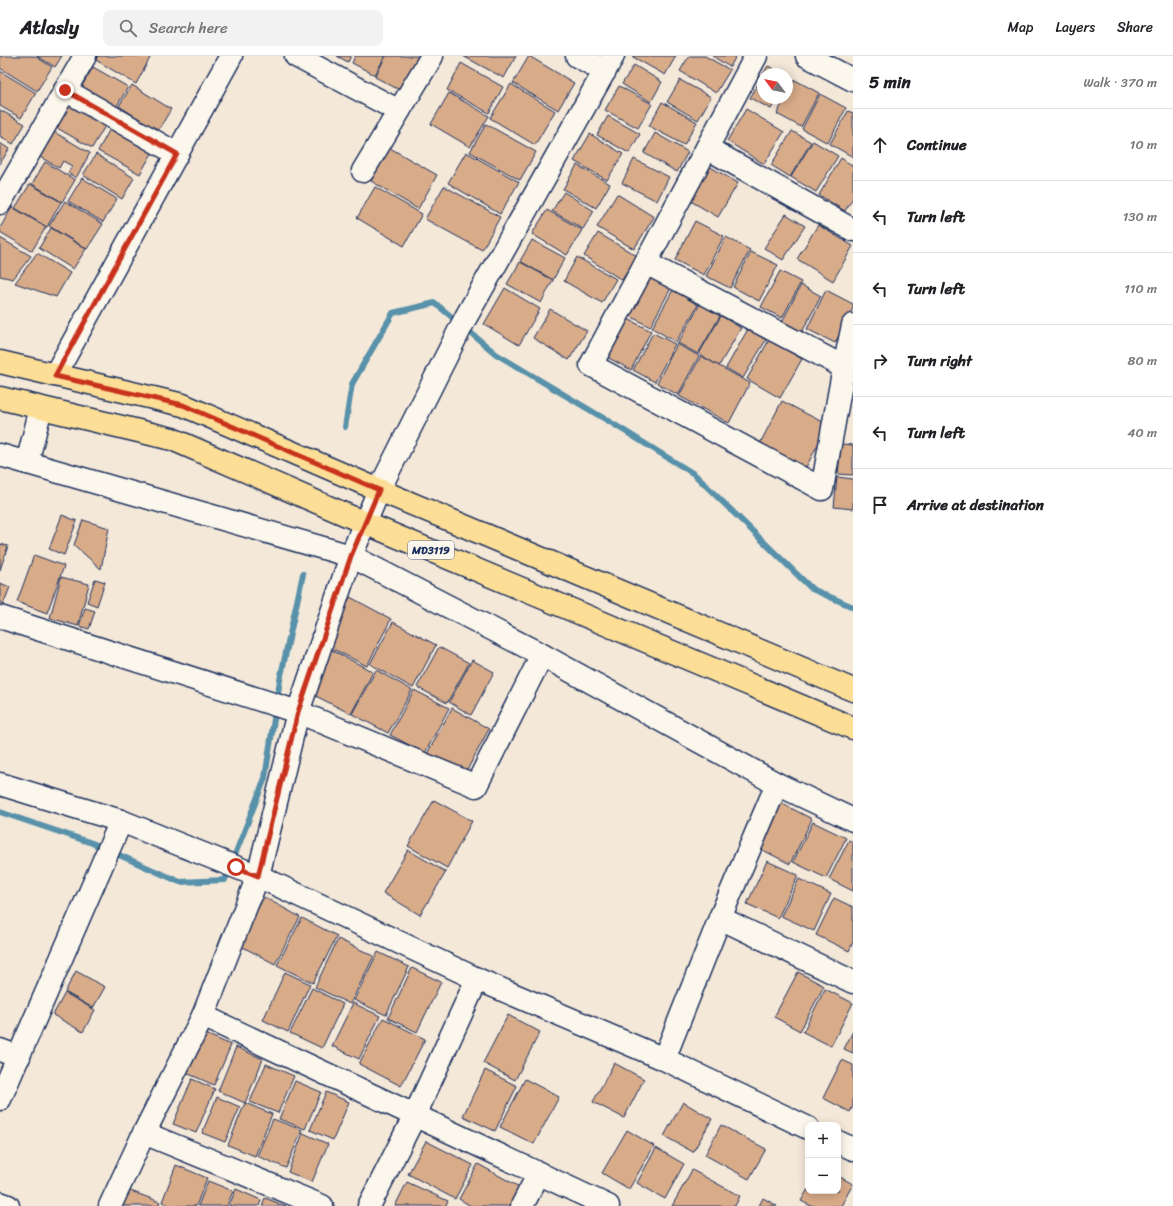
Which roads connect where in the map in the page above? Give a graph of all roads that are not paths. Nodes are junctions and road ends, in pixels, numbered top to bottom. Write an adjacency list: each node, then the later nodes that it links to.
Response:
1 (85, 56): 10 (street)
2 (231, 56): 13 (street)
3 (296, 56): 11 (street)
4 (432, 56): 11 (street)
5 (577, 56): 8 (street)
6 (756, 56): 12 (street)
7 (807, 56): 9 (street)
8 (609, 64): 26 (street)
9 (853, 80)
10 (65, 90): 13 (street); 15 (street)
11 (399, 111): 14 (street)
12 (707, 148): 16 (street); 17 (street)
13 (177, 154): 21 (street)
14 (363, 171)
15 (0, 202)
16 (853, 230)
17 (646, 263): 20 (street); 20 (street)
18 (853, 325): 20 (street)
19 (0, 362): 21 (main road, MD3119)
20 (844, 367)
21 (55, 376): 26 (main road, MD3119)
22 (0, 398): 23 (main road, MD3119)
23 (41, 408): 25 (street); 27 (main road, MD3119)
24 (0, 455): 25 (street)
25 (27, 463): 28 (street)
26 (379, 490): 27 (street); 31 (main road, MD3119)
27 (365, 522): 28 (street); 33 (main road, MD3119)
28 (351, 556): 30 (street); 32 (street)
29 (0, 617): 32 (street)
30 (542, 655): 32 (street); 35 (street)
31 (853, 690)
32 (298, 712): 38 (street)
33 (853, 728)
34 (0, 784): 37 (street)
35 (777, 784): 36 (street); 39 (street)
36 (853, 820)
37 (121, 821): 38 (street); 43 (street)
38 (258, 876): 40 (street); 42 (street)
39 (720, 918): 41 (street); 44 (street)
40 (477, 979): 44 (street); 46 (street)
41 (853, 982)
42 (204, 1016): 46 (street); 48 (street)
43 (9, 1053): 45 (street)
44 (664, 1059): 47 (street)
45 (0, 1099)
46 (415, 1115): 51 (street); 56 (street)
47 (805, 1127)
48 (144, 1133): 54 (street); 55 (street)
49 (841, 1144): 50 (street)
50 (853, 1150)
51 (539, 1173): 57 (street); 58 (street)
52 (0, 1202): 53 (street)
53 (8, 1206)
54 (110, 1206)
55 (322, 1206)
56 (369, 1206)
57 (522, 1206)
58 (608, 1206)

